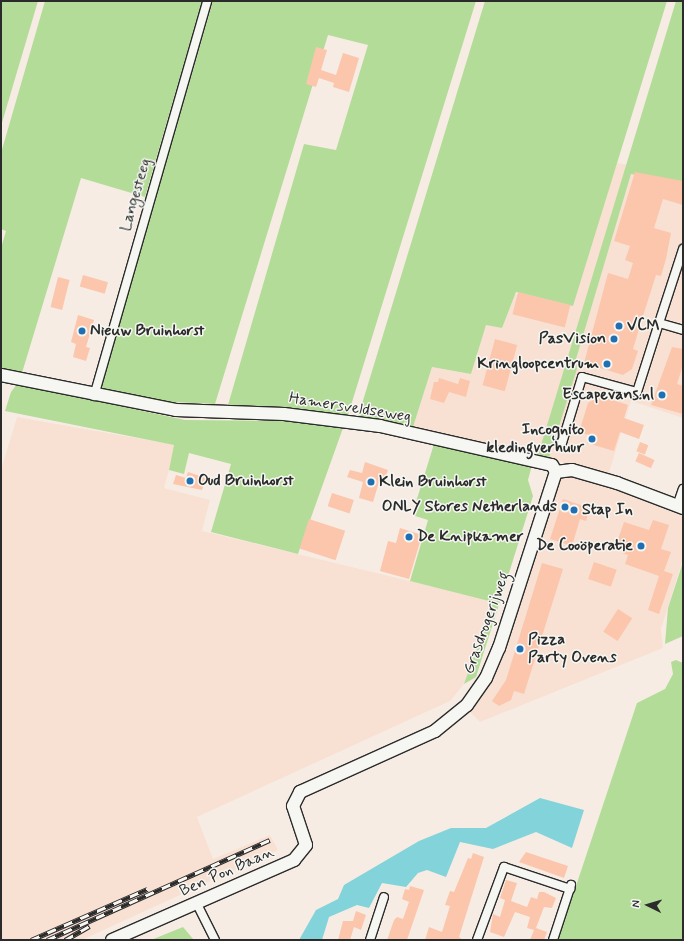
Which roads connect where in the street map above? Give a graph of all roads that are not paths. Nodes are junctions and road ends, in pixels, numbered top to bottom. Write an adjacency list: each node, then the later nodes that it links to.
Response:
1 (207, 1): 6 (street, Langesteeg)
2 (683, 249): 3 (street)
3 (660, 322): 4 (street); 7 (street)
4 (683, 330)
5 (1, 375): 6 (street, Hamersveldseweg)
6 (94, 396): 8 (street, Hamersveldseweg)
7 (562, 443)
8 (556, 472): 10 (street); 11 (street, Grasdrogerijweg)
9 (683, 489): 10 (street)
10 (680, 507)
11 (294, 801): 13 (street, Ben Pon Baan)
12 (384, 897): 16 (street)
13 (197, 904): 14 (street, Ben Pon Baan); 15 (street)
14 (112, 940)
15 (215, 940)
16 (370, 940)
17 (477, 940): 18 (street)
18 (553, 940)

